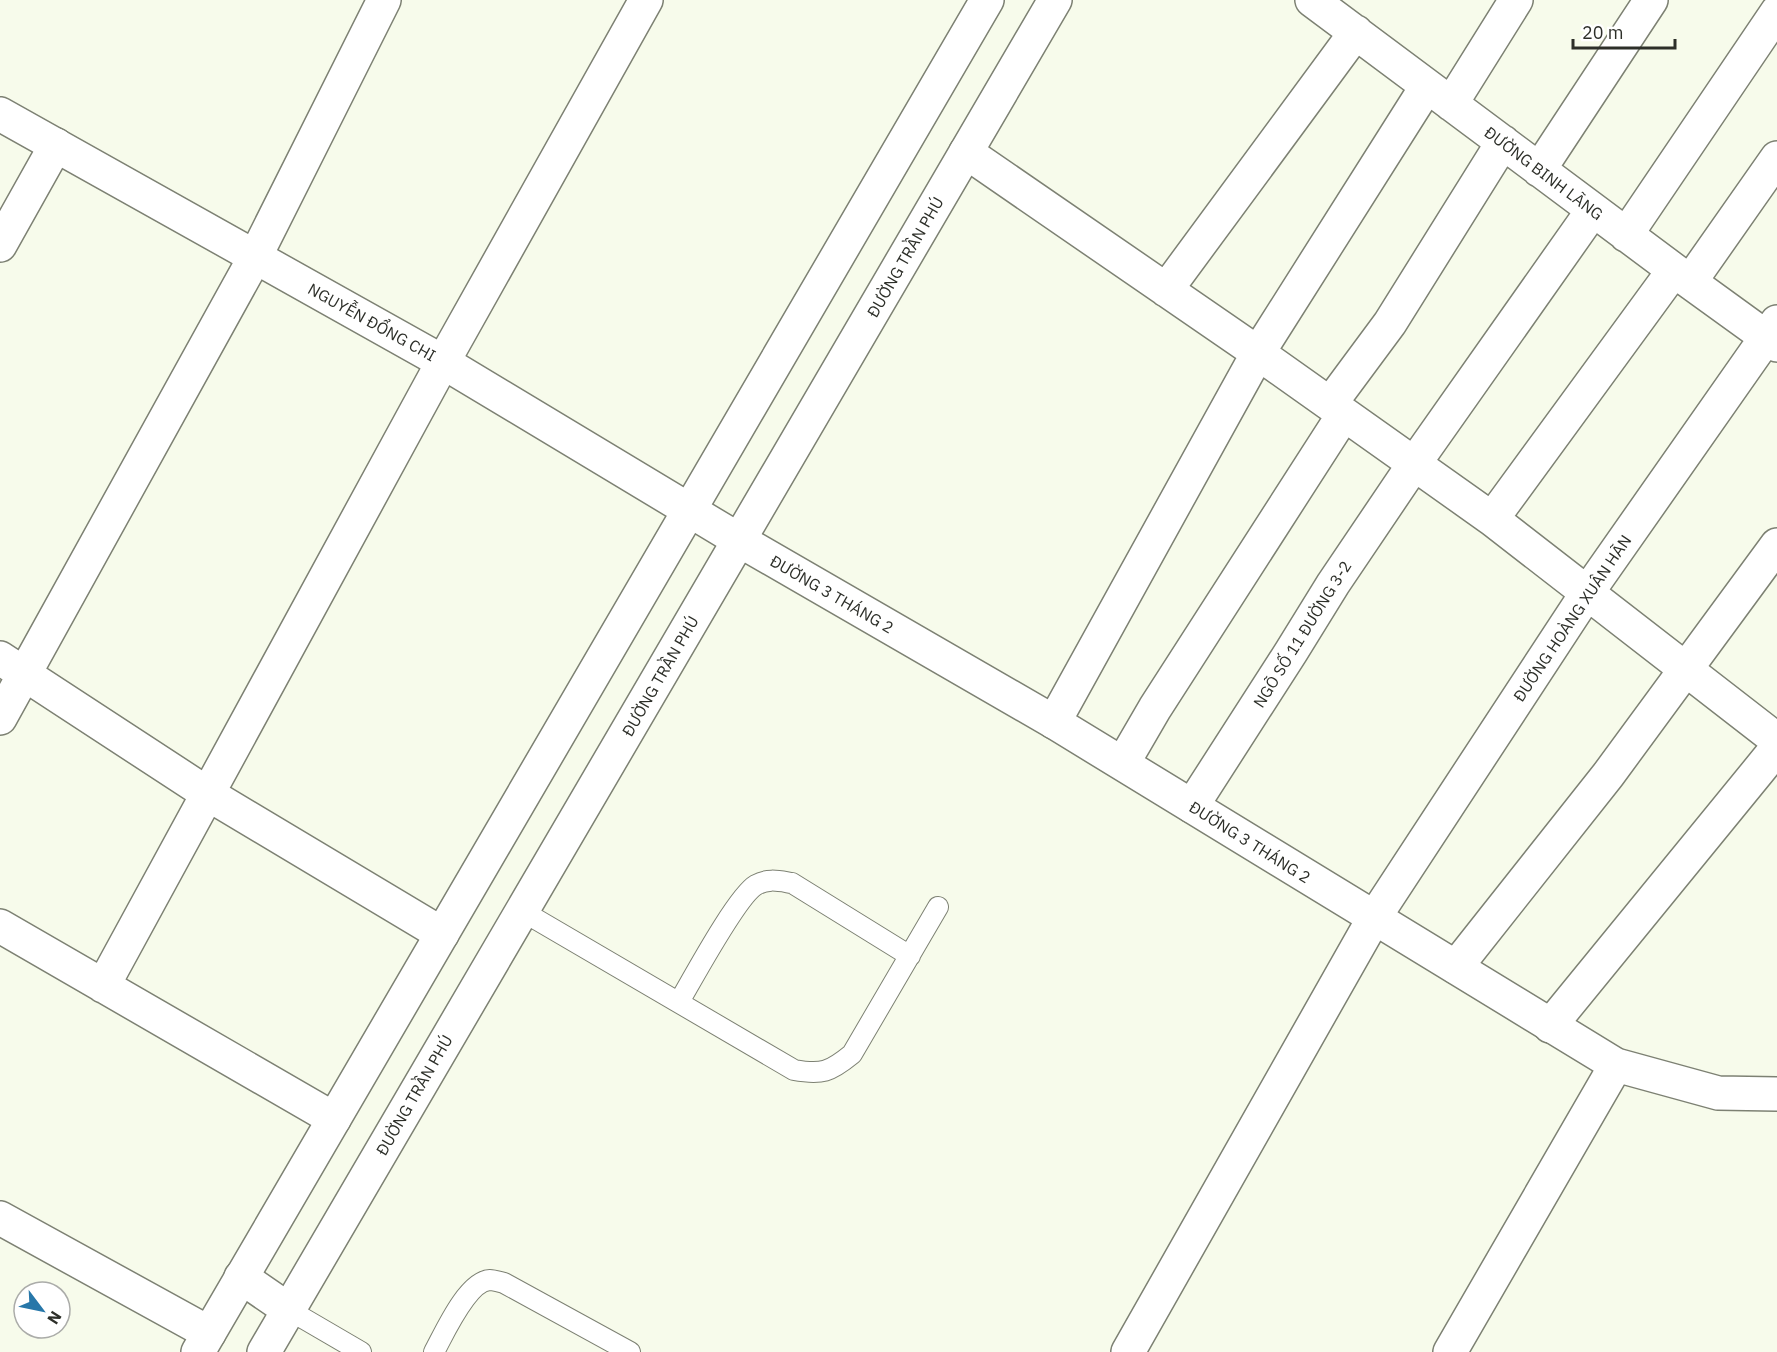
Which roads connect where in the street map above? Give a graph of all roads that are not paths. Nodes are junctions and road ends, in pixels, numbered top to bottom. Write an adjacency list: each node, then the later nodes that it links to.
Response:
1 (384, 0): 20 (main road)
2 (646, 0): 25 (main road)
3 (987, 0): 28 (main road)
4 (1055, 0): 14 (main road, ĐƯỜNG TRẦN PHÚ)
5 (1312, 0): 9 (main road, ĐƯỜNG BINH LÃNG)
6 (1516, 0): 10 (main road)
7 (1651, 0): 16 (main road)
8 (1777, 12): 18 (main road)
9 (1356, 32): 10 (main road, ĐƯỜNG BINH LÃNG); 22 (main road)
10 (1439, 95): 12 (main road, ĐƯỜNG BINH LÃNG); 24 (main road)
11 (0, 114): 13 (main road, NGUYỄN ĐỔNG CHI)
12 (1503, 142): 16 (main road, ĐƯỜNG BINH LÃNG); 26 (main road)
13 (56, 145): 19 (main road); 20 (main road, NGUYỄN ĐỔNG CHI)
14 (966, 152): 22 (main road); 30 (main road, ĐƯỜNG TRẦN PHÚ)
15 (1777, 158): 21 (main road)
16 (1539, 170): 17 (main road, ĐƯỜNG BINH LÃNG)
17 (1593, 210): 18 (main road, ĐƯỜNG BINH LÃNG); 27 (main road, NGÕ SỐ 11 ĐƯỜNG 3-2)
18 (1626, 235): 21 (main road, ĐƯỜNG BINH LÃNG)
19 (0, 245)
20 (255, 257): 25 (main road, NGUYỄN ĐỔNG CHI); 33 (main road)
21 (1682, 276): 23 (main road, ĐƯỜNG BINH LÃNG); 29 (main road)
22 (1166, 290): 24 (main road)
23 (1773, 334): 32 (main road, ĐƯỜNG HOÀNG XUÂN HÃN)
24 (1258, 353): 26 (main road); 36 (main road)
25 (444, 362): 28 (main road, NGUYỄN ĐỔNG CHI); 40 (main road)
26 (1337, 409): 27 (main road); 39 (main road)
27 (1414, 464): 29 (main road); 41 (main road, NGÕ SỐ 11 ĐƯỜNG 3-2)
28 (689, 510): 30 (main road, NGUYỄN ĐỔNG CHI); 46 (main road)
29 (1492, 519): 32 (main road)
30 (739, 540): 36 (main road, ĐƯỜNG 3 THÁNG 2); 43 (main road, ĐƯỜNG TRẦN PHÚ)
31 (1777, 545): 34 (main road)
32 (1587, 593): 34 (main road); 44 (main road, ĐƯỜNG HOÀNG XUÂN HÃN)
33 (12, 665): 35 (main road); 40 (main road)
34 (1686, 669): 37 (main road); 48 (main road)
35 (0, 718)
36 (1054, 722): 39 (main road, ĐƯỜNG 3 THÁNG 2)
37 (1777, 740)
38 (1777, 748): 51 (main road)
39 (1123, 763): 41 (main road, ĐƯỜNG 3 THÁNG 2)
40 (208, 794): 46 (main road); 49 (main road)
41 (1192, 806): 44 (main road, ĐƯỜNG 3 THÁNG 2)
42 (938, 907): 47 (lane)
43 (522, 911): 50 (lane); 57 (main road, ĐƯỜNG TRẦN PHÚ)
44 (1374, 918): 48 (main road, ĐƯỜNG 3 THÁNG 2); 63 (main road, ĐƯỜNG HOÀNG XUÂN HÃN)
45 (0, 926): 49 (main road)
46 (442, 934): 54 (main road)
47 (910, 956): 50 (lane); 50 (lane)
48 (1455, 967): 51 (main road, ĐƯỜNG 3 THÁNG 2)
49 (103, 986): 54 (main road)
50 (678, 1002)
51 (1550, 1026): 52 (main road, ĐƯỜNG 3 THÁNG 2)
52 (1616, 1065): 53 (main road, ĐƯỜNG 3 THÁNG 2); 64 (main road)
53 (1777, 1094)
54 (334, 1119): 56 (main road)
55 (0, 1218): 58 (main road)
56 (242, 1277): 57 (main road); 58 (main road)
57 (289, 1310): 59 (main road, ĐƯỜNG TRẦN PHÚ); 60 (lane)
58 (204, 1343)
59 (264, 1352)
60 (361, 1352)
61 (434, 1352): 62 (lane)
62 (630, 1352)
63 (1128, 1352)
64 (1450, 1352)

